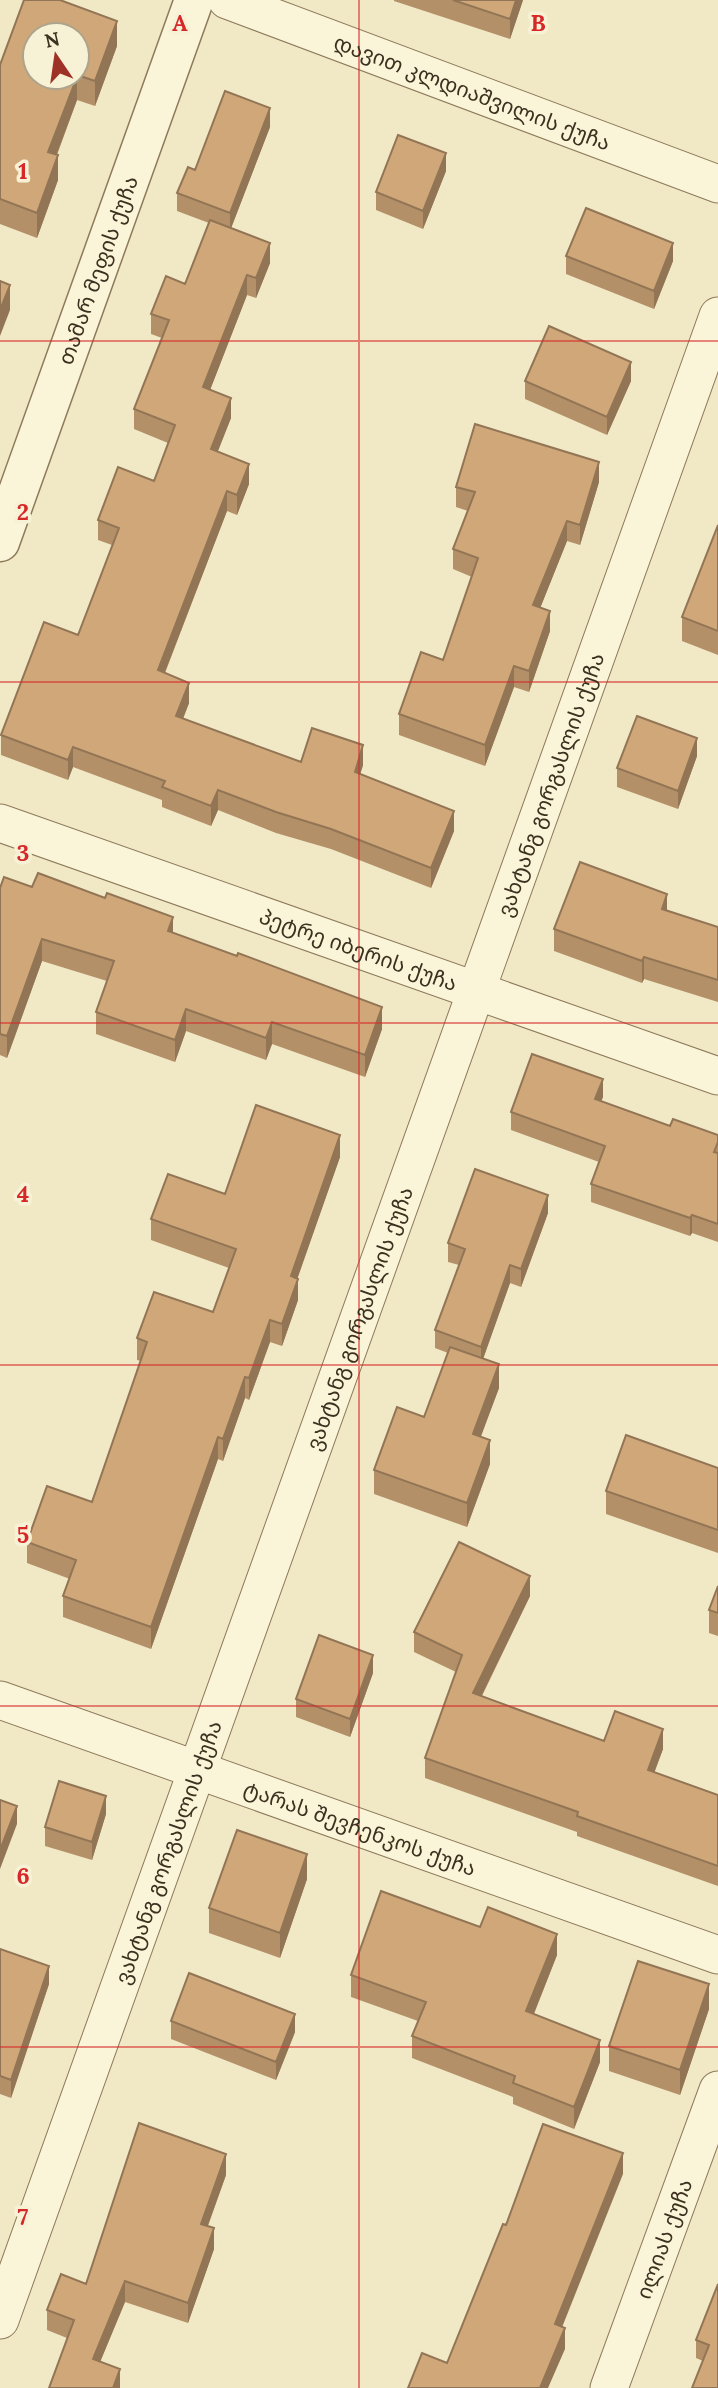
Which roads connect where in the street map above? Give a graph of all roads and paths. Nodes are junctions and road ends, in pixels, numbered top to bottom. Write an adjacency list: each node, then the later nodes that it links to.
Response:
1 (194, 0): 5 (street, თამარ მეფის ქუჩა)
2 (226, 0): 3 (street, დავით კლდიაშვილის ქუჩა)
3 (718, 184)
4 (718, 316): 7 (street, ვახტანგ გორგასლის ქუჩა)
5 (0, 542)
6 (0, 822): 7 (street, პეტრე იბერის ქუჩა)
7 (476, 989): 8 (street, პეტრე იბერის ქუჩა); 10 (street, ვახტანგ გორგასლის ქუჩა)
8 (718, 1076)
9 (0, 1700): 10 (street, ტარას შევჩენკოს ქუჩა)
10 (197, 1770): 11 (street, ტარას შევჩენკოს ქუჩა); 13 (street, ვახტანგ გორგასლის ქუჩა)
11 (718, 1955)
12 (718, 2091): 14 (street, ილიას ქუჩა)
13 (0, 2320)
14 (609, 2388)

